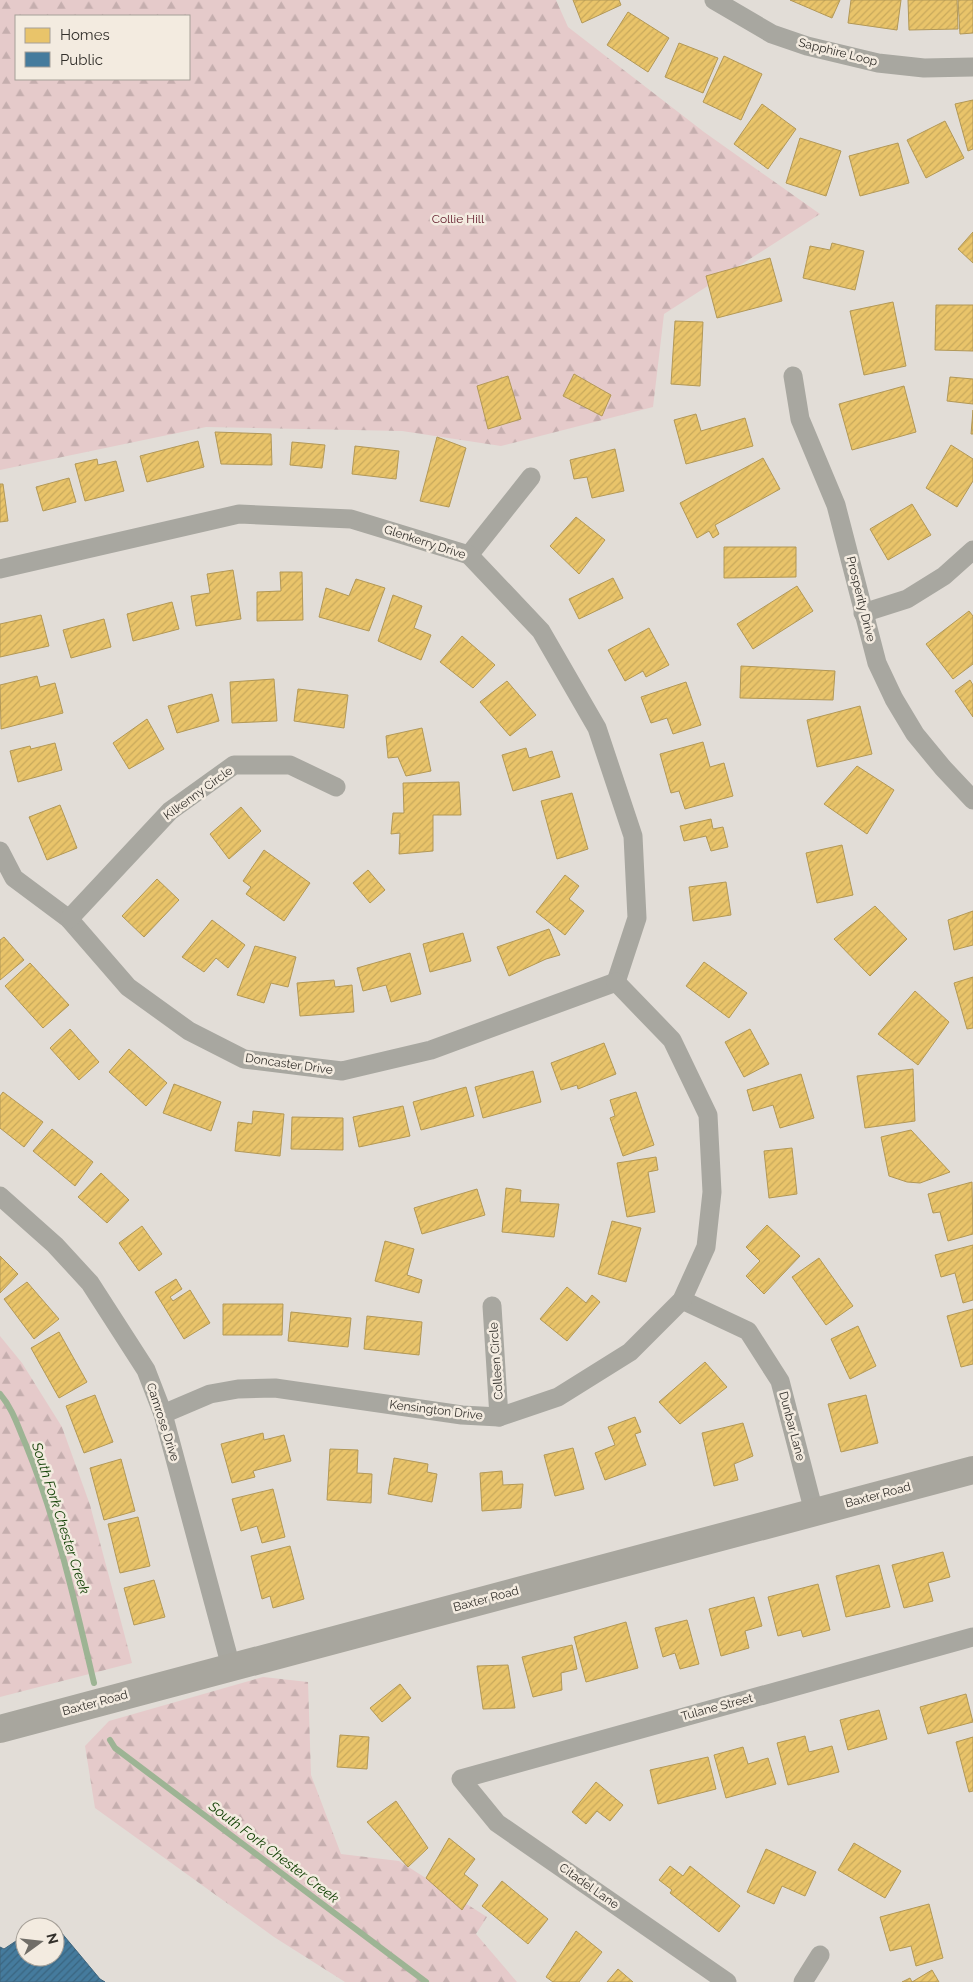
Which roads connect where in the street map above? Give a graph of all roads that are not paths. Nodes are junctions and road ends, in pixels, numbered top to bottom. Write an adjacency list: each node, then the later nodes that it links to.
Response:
1 (714, 0): 2 (street, Sapphire Loop)
2 (973, 67)
3 (793, 376): 8 (street, Prosperity Drive)
4 (531, 477): 6 (street)
5 (973, 550): 8 (street)
6 (469, 555): 7 (street, Glenkerry Drive); 13 (street, Glenkerry Drive)
7 (0, 569)
8 (863, 613): 10 (street, Prosperity Drive)
9 (336, 787): 12 (street, Kilkenny Circle)
10 (973, 800)
11 (0, 851): 12 (street, Doncaster Drive)
12 (68, 919): 13 (street, Doncaster Drive)
13 (616, 982): 15 (street, Kensington Drive)
14 (0, 1196): 17 (street, Camrose Drive)
15 (682, 1300): 18 (street, Kensington Drive); 20 (street, Dunbar Lane)
16 (492, 1306): 18 (street, Colleen Circle)
17 (163, 1414): 18 (street, Kensington Drive); 22 (street, Camrose Drive)
18 (499, 1417)
19 (972, 1472): 20 (street, Baxter Road)
20 (814, 1512): 22 (street, Baxter Road)
21 (973, 1637): 24 (street, Tulane Street)
22 (231, 1667): 23 (street, Baxter Road)
23 (0, 1729)
24 (461, 1779): 26 (street, Citadel Lane)
25 (820, 1955): 27 (street)
26 (727, 1982)
27 (802, 1982)

